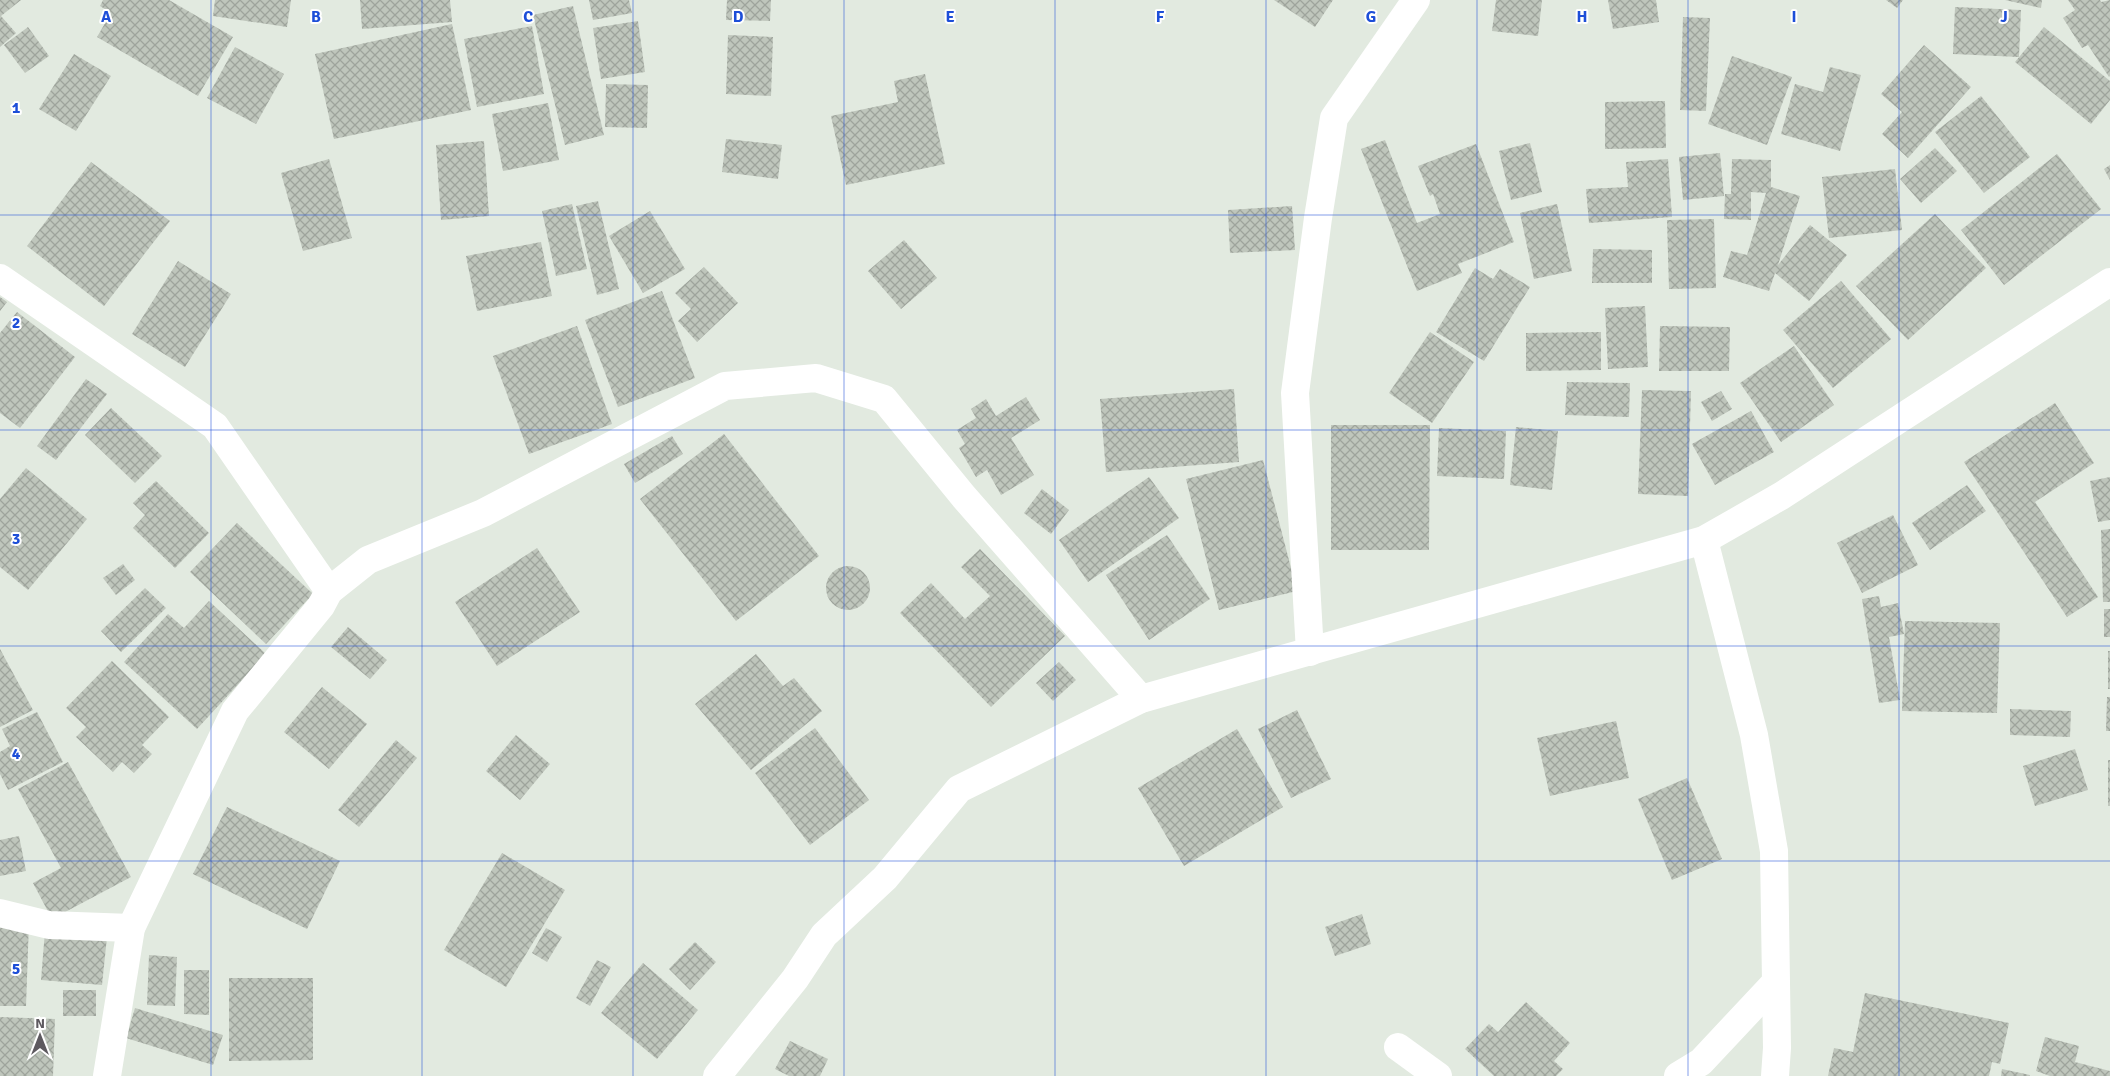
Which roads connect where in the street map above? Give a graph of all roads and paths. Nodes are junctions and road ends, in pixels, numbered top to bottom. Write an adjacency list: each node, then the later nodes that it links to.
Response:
1 (1416, 0): 6 (street)
2 (0, 278): 5 (street)
3 (2110, 282): 4 (street)
4 (1704, 540): 6 (street); 10 (street)
5 (330, 591): 7 (street); 9 (street)
6 (1310, 652): 7 (street)
7 (1141, 699): 13 (street)
8 (0, 913): 9 (street)
9 (131, 928): 12 (street)
10 (1775, 983): 15 (street); 16 (street)
11 (1398, 1047): 14 (street)
12 (107, 1076)
13 (717, 1076)
14 (1438, 1076)
15 (1678, 1076)
16 (1774, 1076)

